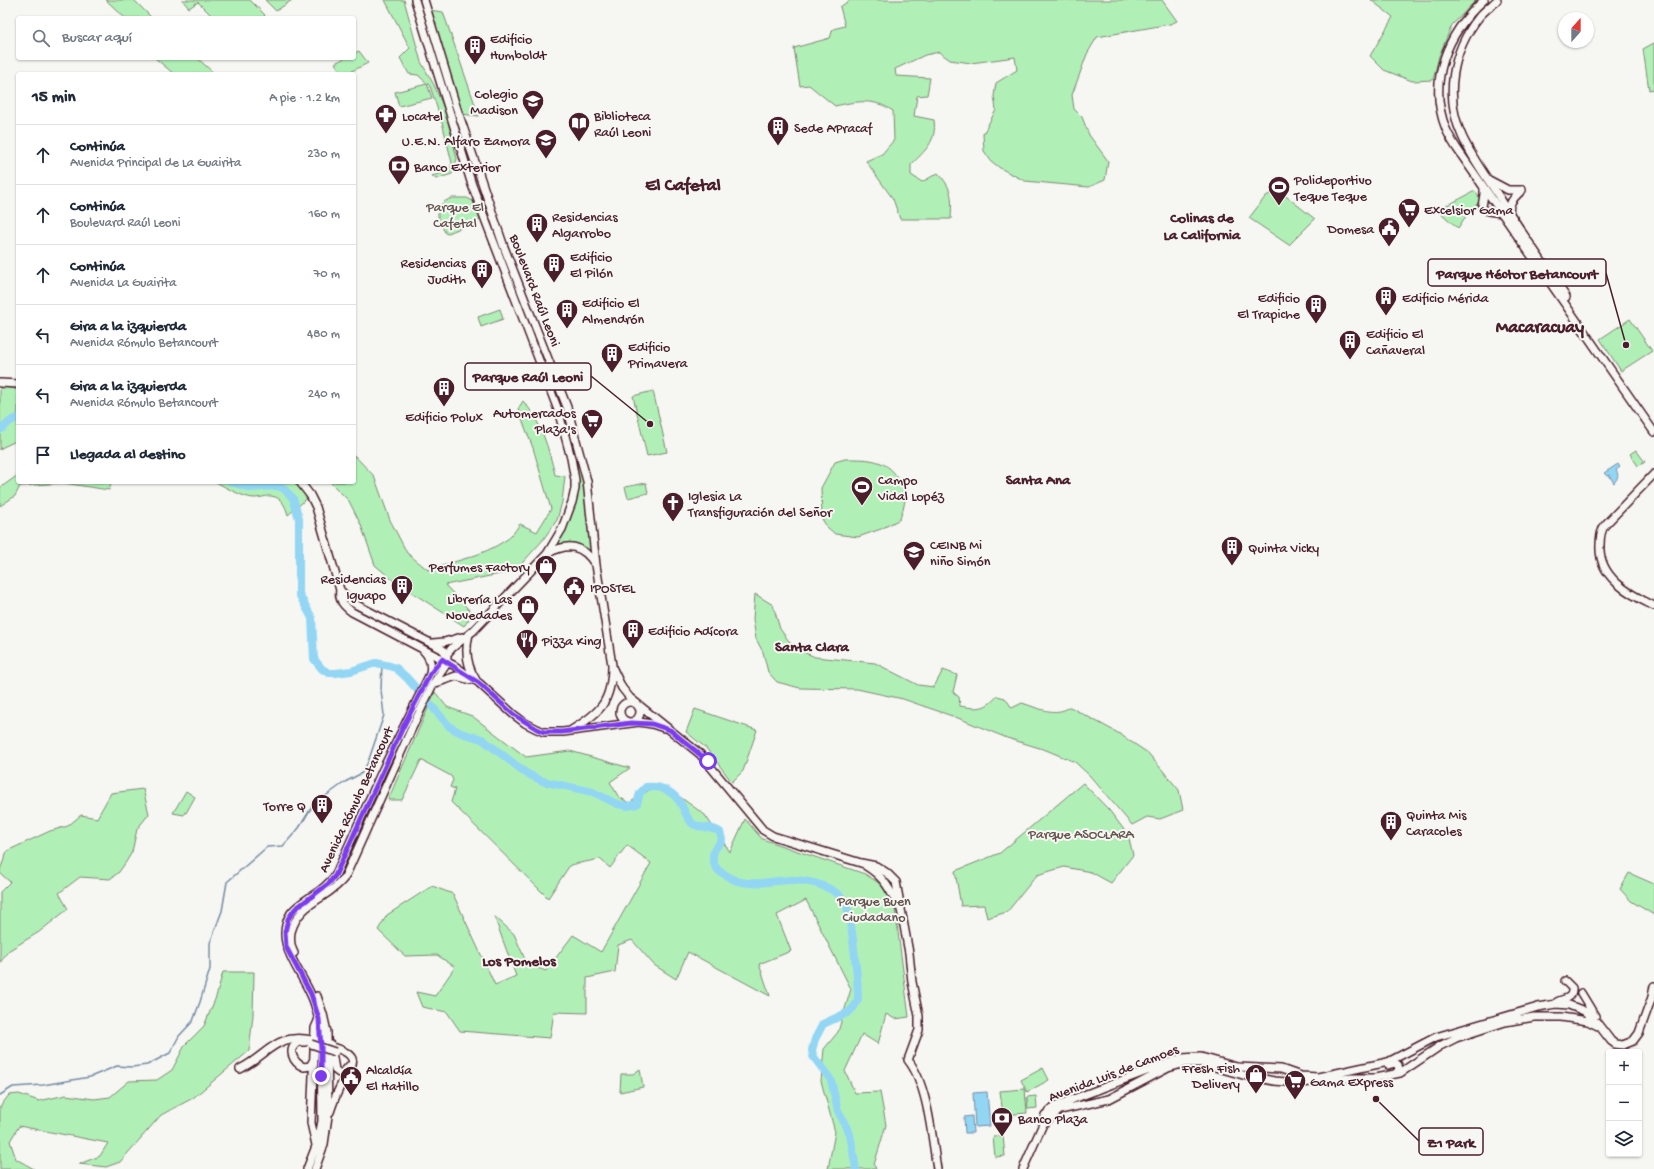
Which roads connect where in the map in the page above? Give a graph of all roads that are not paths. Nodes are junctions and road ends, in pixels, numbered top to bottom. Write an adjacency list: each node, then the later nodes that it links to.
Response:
1 (414, 0): 16 (street, Boulevard Raúl Leoni)
2 (424, 0): 17 (street, Boulevard Raúl Leoni)
3 (1484, 0): 6 (street)
4 (1497, 0): 5 (street)
5 (1488, 180): 8 (street); 8 (street)
6 (1484, 187): 7 (street); 7 (street)
7 (1502, 213): 13 (street)
8 (1510, 214): 12 (street)
9 (3, 383): 10 (street); 11 (street)
10 (16, 384)
11 (16, 388)
12 (1654, 423)
13 (1654, 432)
14 (1654, 474): 19 (street)
15 (302, 484): 18 (street)
16 (546, 554): 17 (street); 20 (street, Boulevard Raúl Leoni)
17 (596, 565): 24 (street, Boulevard Raúl Leoni)
18 (340, 590): 21 (street); 22 (street)
19 (1654, 606)
20 (469, 634): 21 (street); 23 (street, Boulevard Raúl Leoni); 27 (street)
21 (420, 637): 23 (street)
22 (418, 647): 23 (street); 25 (street)
23 (445, 658): 25 (street, Avenida Rómulo Betancourt); 26 (street, Avenida Rómulo Betancourt); 27 (street)
24 (612, 665): 28 (street); 32 (street, Boulevard Raúl Leoni)
25 (430, 674): 26 (street, Avenida Rómulo Betancourt)
26 (429, 683): 27 (street); 30 (street, Avenida Rómulo Betancourt)
27 (479, 683): 32 (street)
28 (636, 705): 29 (street); 29 (street); 31 (street)
29 (631, 723): 31 (street); 32 (street)
30 (407, 728): 39 (street, Avenida Rómulo Betancourt); 41 (street, Avenida Rómulo Betancourt)
31 (670, 730): 61 (street)
32 (570, 731)
33 (1565, 981): 35 (street)
34 (1654, 986): 40 (street)
35 (1556, 1004): 36 (street, Avenida Luis de Camoes); 37 (street); 44 (street, Avenida Luis de Camoes)
36 (1580, 1008): 38 (street); 40 (street); 40 (street)
37 (1561, 1017): 38 (street, Avenida Luis de Camoes); 46 (street, Avenida Luis de Camoes)
38 (1570, 1018): 40 (street, Avenida Luis de Camoes)
39 (319, 1019): 45 (street); 58 (street, Avenida Rómulo Betancourt)
40 (1599, 1026)
41 (326, 1032): 43 (street); 56 (street, Avenida Rómulo Betancourt)
42 (312, 1042): 43 (street); 45 (street); 48 (street)
43 (336, 1050): 56 (street)
44 (1407, 1053): 46 (street); 47 (street, Avenida Luis de Camoes)
45 (313, 1061): 58 (street)
46 (1416, 1063): 50 (street, Avenida Luis de Camoes)
47 (1372, 1067): 49 (street, Avenida Luis de Camoes); 50 (street)
48 (240, 1069)
49 (1274, 1069): 51 (street); 52 (street, Avenida Luis de Camoes)
50 (1395, 1074): 51 (street, Avenida Luis de Camoes)
51 (1284, 1081): 53 (street, Avenida Luis de Camoes)
52 (1114, 1083): 53 (street); 54 (street, Avenida Luis de Camoes)
53 (1120, 1094): 55 (street, Avenida Luis de Camoes)
54 (1085, 1095): 55 (street); 57 (street, Avenida Luis de Camoes)
55 (1100, 1102): 57 (street, Avenida Luis de Camoes)
56 (328, 1116): 60 (street, Avenida Rómulo Betancourt)
57 (1042, 1124): 62 (street, Avenida Luis de Camoes)
58 (317, 1146): 59 (street, Avenida Rómulo Betancourt)
59 (307, 1169)
60 (315, 1169)
61 (938, 1169)
62 (1023, 1169)

